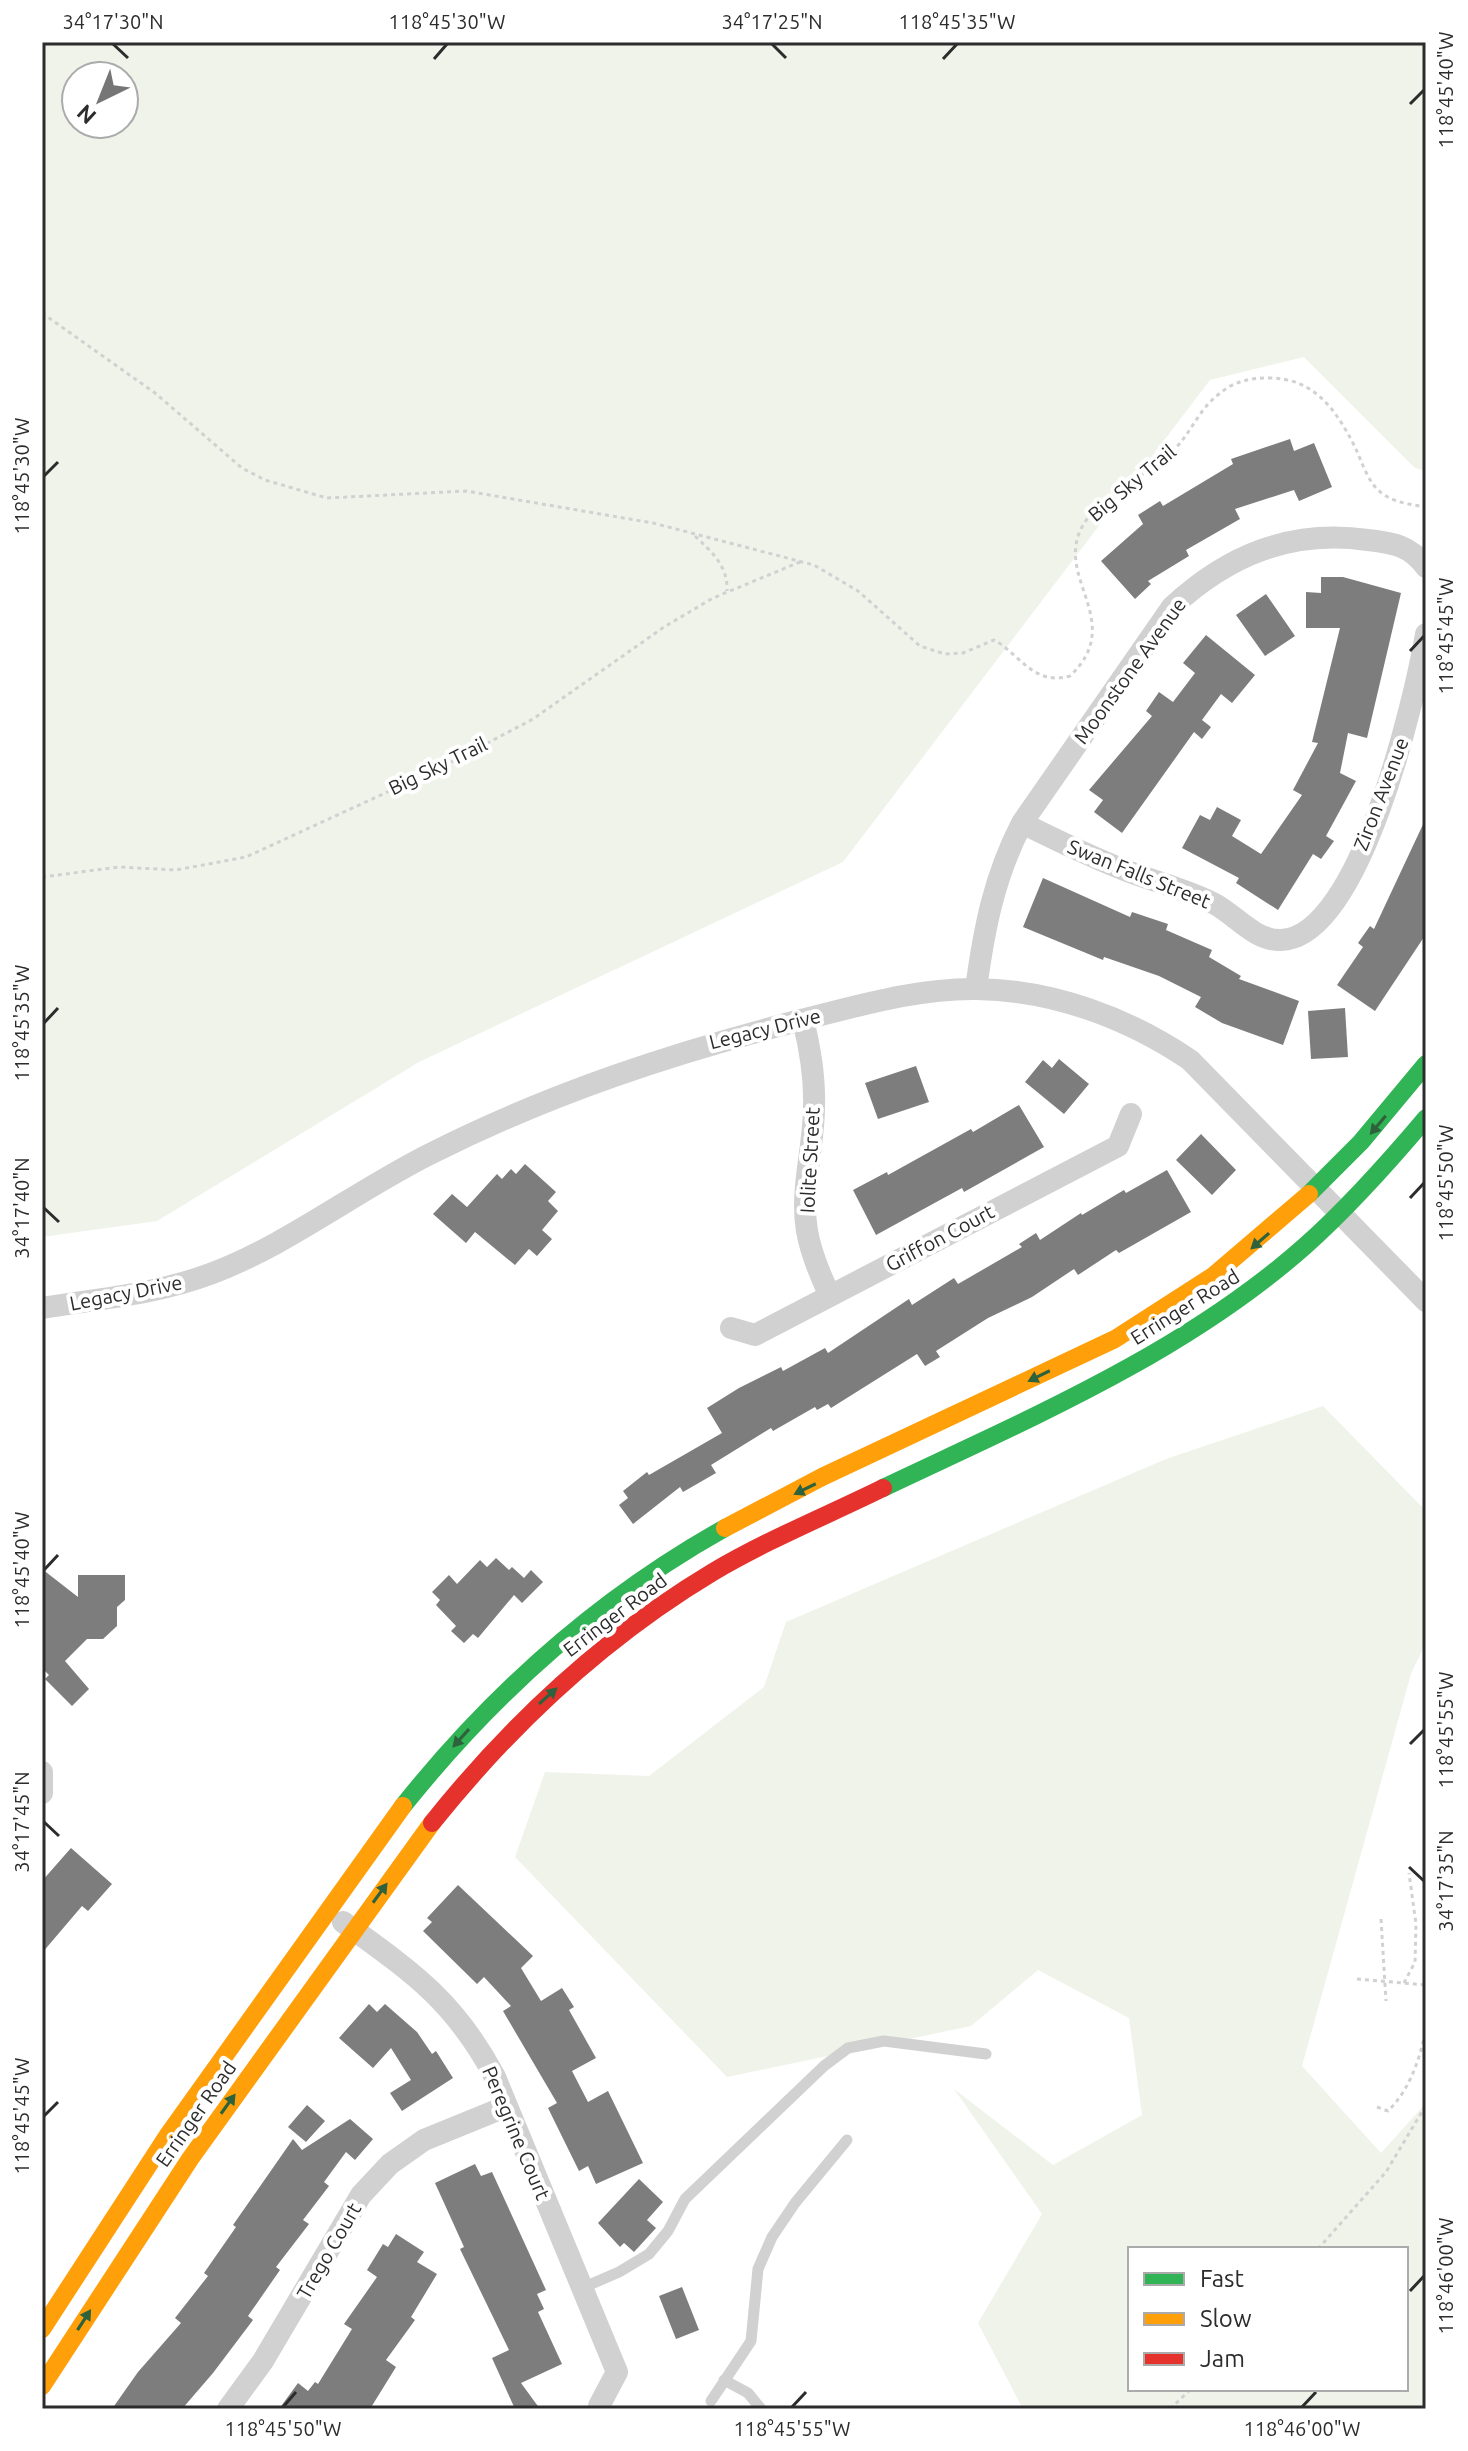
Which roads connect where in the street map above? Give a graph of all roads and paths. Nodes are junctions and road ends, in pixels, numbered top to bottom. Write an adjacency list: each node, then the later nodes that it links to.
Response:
1 (42, 313): 3 (path, Big Sky Trail)
2 (1426, 507): 4 (path, Big Sky Trail)
3 (695, 536): 4 (path, Big Sky Trail); 6 (path)
4 (800, 562): 6 (path, Big Sky Trail)
5 (1426, 567): 8 (street, Moonstone Avenue)
6 (727, 591): 9 (path, Big Sky Trail)
7 (1426, 634): 10 (street, Ziron Avenue)
8 (1022, 823): 10 (street, Swan Falls Street); 11 (street, Moonstone Avenue)
9 (42, 877)
10 (1299, 937)
11 (976, 989): 12 (street, Legacy Drive); 16 (street, Legacy Drive)
12 (803, 1020): 18 (street, Iolite Street); 20 (street, Legacy Drive)
13 (1426, 1064): 16 (main road, Erringer Road, one-way to 16)
14 (1131, 1114): 18 (street, Griffon Court)
15 (1426, 1118): 17 (main road, Erringer Road)
16 (1318, 1189): 17 (street, Legacy Drive); 25 (main road, Erringer Road, one-way to 25)
17 (1341, 1213): 19 (street, Legacy Drive); 27 (main road, Erringer Road, one-way to 17)
18 (830, 1296): 21 (street, Griffon Court)
19 (1426, 1301)
20 (42, 1308)
21 (731, 1328)
22 (42, 1772): 23 (street)
23 (42, 1793)
24 (1409, 1873): 30 (path)
25 (329, 1912): 27 (street, Peregrine Court); 41 (main road, Erringer Road)
26 (1381, 1919): 29 (path)
27 (354, 1930): 36 (street, Peregrine Court); 43 (main road, Erringer Road, one-way to 27)
28 (1357, 1979): 29 (path)
29 (1384, 1981): 30 (path); 32 (path)
30 (1404, 1983): 31 (path)
31 (1426, 1985)
32 (1386, 2001)
33 (1426, 2030): 37 (path)
34 (986, 2054): 40 (lane)
35 (1426, 2105): 39 (path)
36 (505, 2107): 40 (street, Peregrine Court); 47 (street, Trego Court)
37 (1377, 2107)
38 (847, 2140): 42 (lane)
39 (1320, 2247)
40 (581, 2288): 46 (street, Peregrine Court)
41 (42, 2329)
42 (724, 2380): 45 (lane); 48 (lane)
43 (42, 2386)
44 (1189, 2391): 49 (path)
45 (711, 2401)
46 (599, 2406)
47 (228, 2409)
48 (761, 2409)
49 (1170, 2409)

